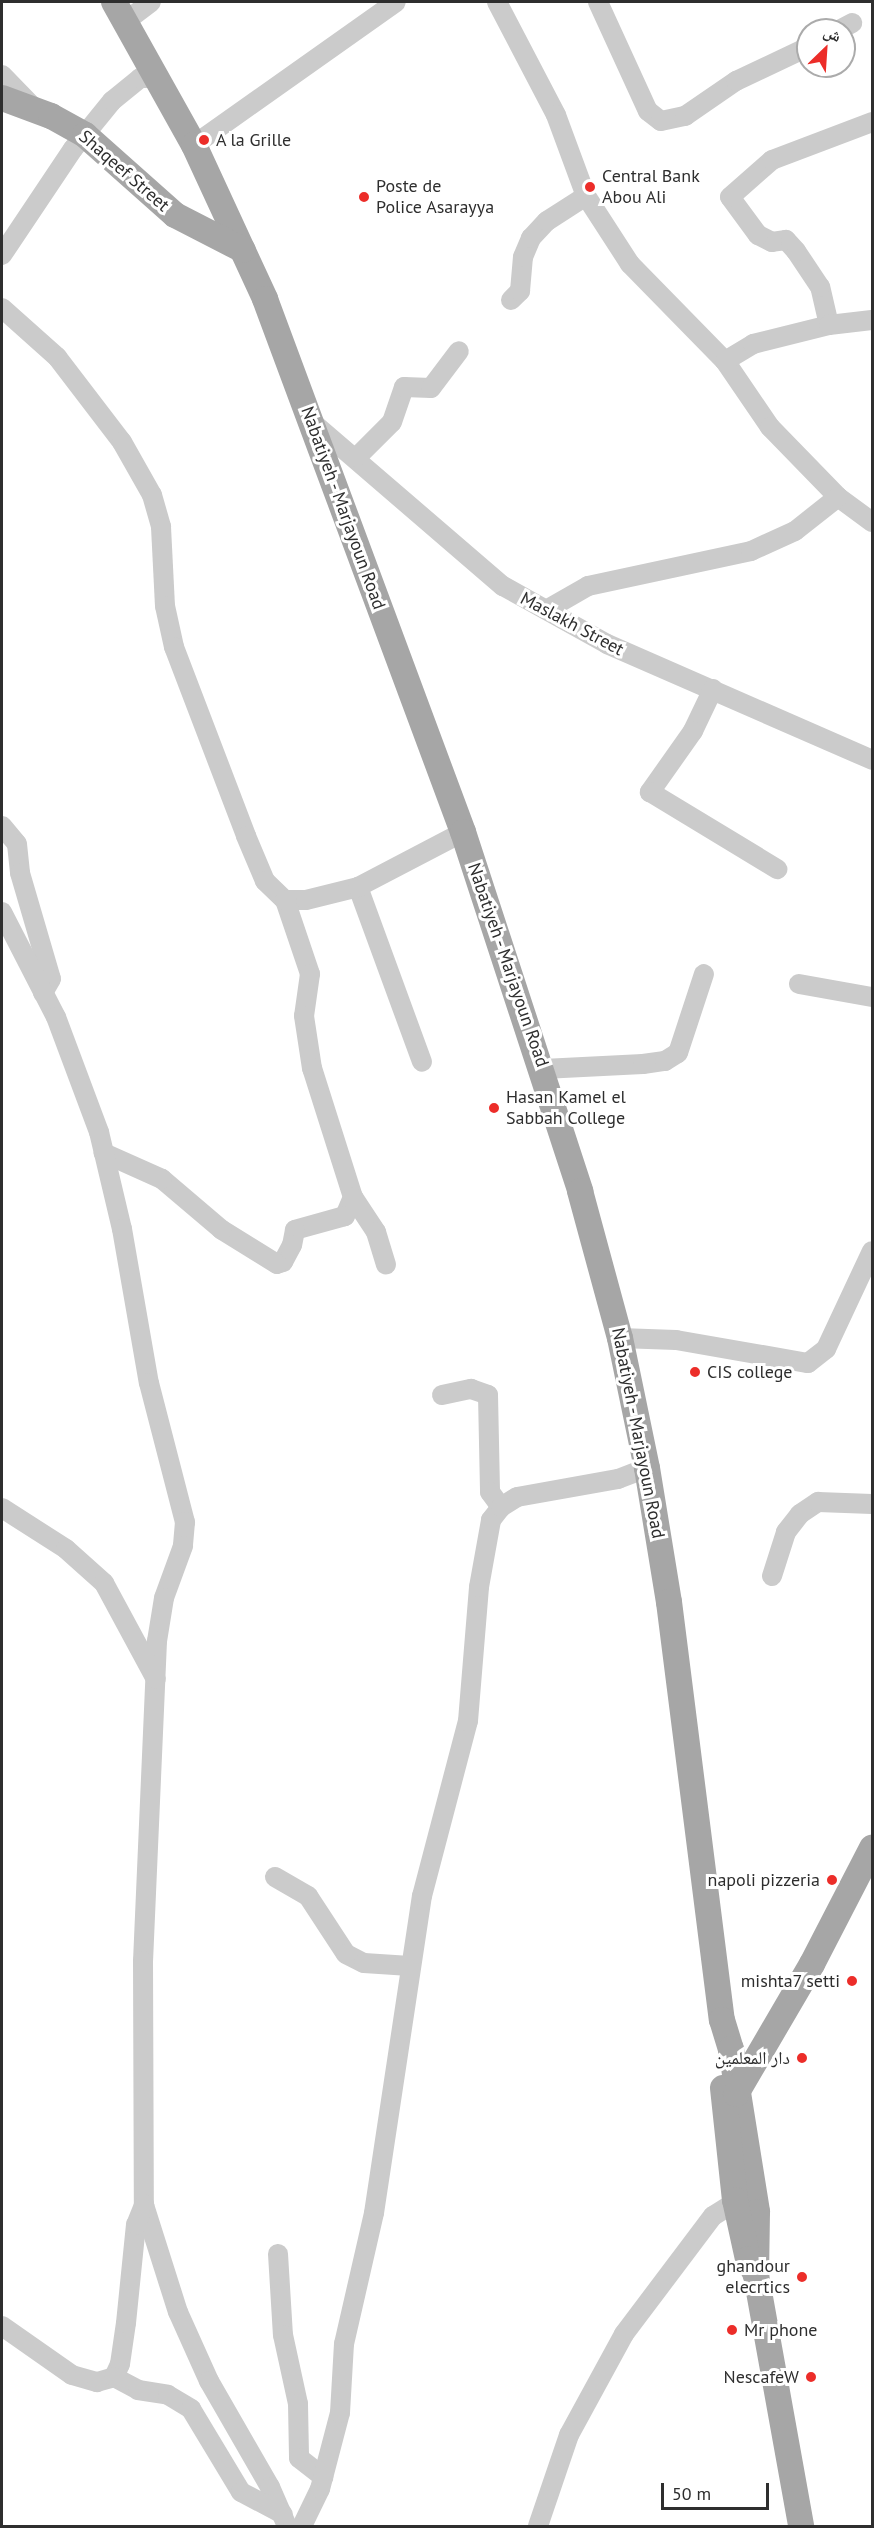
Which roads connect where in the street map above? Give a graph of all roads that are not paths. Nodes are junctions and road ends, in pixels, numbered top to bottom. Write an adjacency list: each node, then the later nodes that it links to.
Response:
1 (151, 2): 5 (street)
2 (396, 2): 13 (street)
3 (497, 2): 14 (street)
4 (598, 2): 6 (street)
5 (120, 11): 8 (main road, Nabatiyeh - Marjayoun Road)
6 (796, 53)
7 (2, 75): 10 (street)
8 (155, 78): 12 (street); 13 (main road, Nabatiyeh - Marjayoun Road)
9 (2, 98): 10 (main road, Shaqeef Street)
10 (36, 111): 12 (main road, Shaqeef Street)
11 (873, 122): 20 (street)
12 (86, 135): 15 (main road, Shaqeef Street); 16 (street)
13 (194, 144): 15 (main road, Nabatiyeh - Marjayoun Road)
14 (586, 196): 17 (street); 22 (street)
15 (243, 250): 23 (main road, Nabatiyeh - Marjayoun Road)
16 (2, 255)
17 (511, 300)
18 (2, 308): 34 (street)
19 (873, 320): 20 (street)
20 (829, 325): 22 (street)
21 (459, 351): 24 (street)
22 (724, 361): 25 (street)
23 (312, 422): 24 (street, Maslakh Street); 31 (main road, Nabatiyeh - Marjayoun Road)
24 (357, 457): 27 (street, Maslakh Street)
25 (838, 497): 26 (street); 27 (street)
26 (873, 522)
27 (548, 609): 28 (street, Maslakh Street)
28 (713, 689): 29 (street, Maslakh Street); 32 (street)
29 (873, 760)
30 (2, 826): 38 (street)
31 (463, 832): 33 (street); 41 (main road, Nabatiyeh - Marjayoun Road)
32 (777, 869)
33 (358, 886): 34 (street); 40 (street)
34 (285, 900): 43 (street)
35 (2, 912): 38 (street)
36 (704, 974): 41 (street)
37 (800, 984): 39 (street)
38 (43, 993): 42 (street)
39 (873, 997)
40 (422, 1062)
41 (543, 1069): 46 (main road, Nabatiyeh - Marjayoun Road)
42 (104, 1153): 43 (street); 53 (street)
43 (353, 1197): 45 (street)
44 (873, 1251): 46 (street)
45 (386, 1264)
46 (620, 1338): 48 (main road, Nabatiyeh - Marjayoun Road)
47 (442, 1395): 50 (street)
48 (647, 1468): 50 (street); 57 (main road, Nabatiyeh - Marjayoun Road)
49 (873, 1504): 52 (street)
50 (501, 1506): 56 (street)
51 (2, 1508): 53 (street)
52 (772, 1576)
53 (156, 1679): 59 (street)
54 (873, 1848): 57 (main road)
55 (275, 1877): 56 (street)
56 (410, 1966): 63 (street)
57 (733, 2106): 58 (main road, Nabatiyeh - Marjayoun Road)
58 (745, 2195): 66 (street); 67 (main road, Nabatiyeh - Marjayoun Road)
59 (144, 2205): 62 (street); 64 (street)
60 (279, 2254): 63 (street)
61 (2, 2326): 62 (street)
62 (114, 2377): 64 (street)
63 (323, 2477): 65 (street)
64 (285, 2520)
65 (302, 2526)
66 (538, 2526)
67 (801, 2526)

